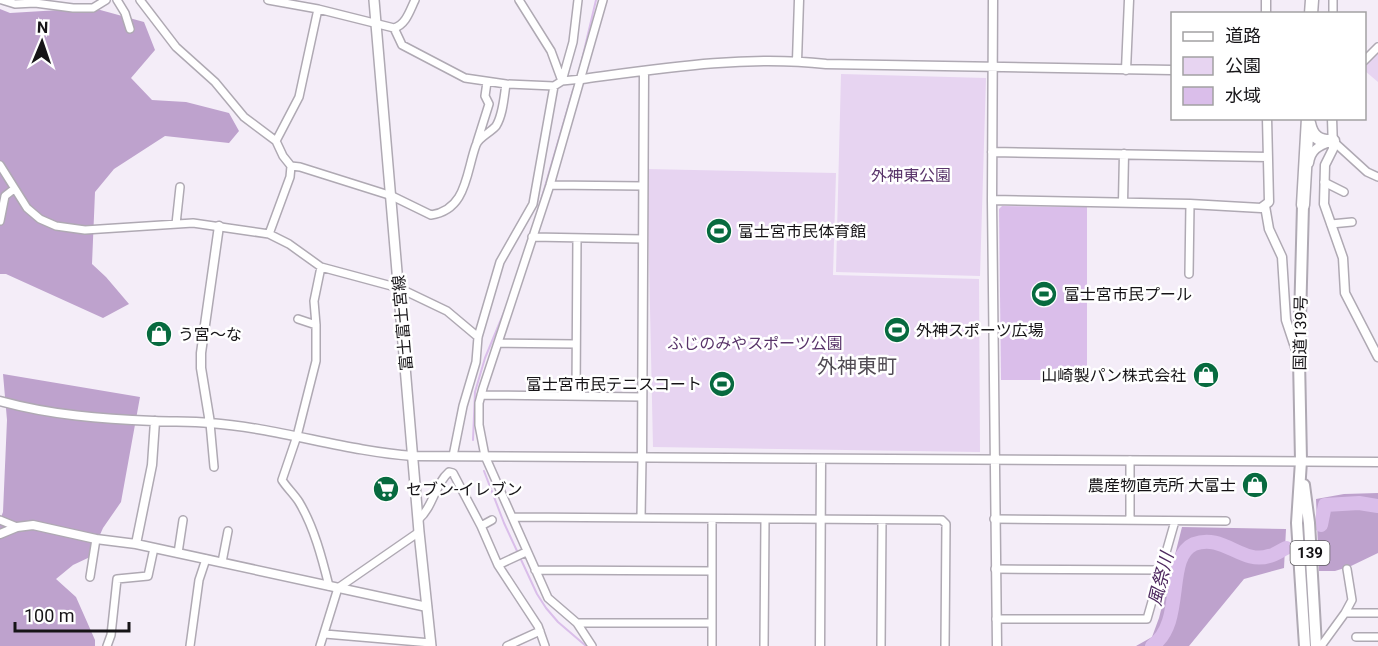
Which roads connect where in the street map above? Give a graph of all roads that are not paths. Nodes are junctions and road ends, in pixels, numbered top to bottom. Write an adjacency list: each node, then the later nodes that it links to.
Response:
1 (2, 0): 2 (street)
2 (106, 0)
3 (117, 0): 17 (street)
4 (140, 0): 34 (street)
5 (268, 0): 14 (street)
6 (374, 0): 15 (main road, 富士富士宮線)
7 (415, 0): 16 (street)
8 (519, 0): 26 (street)
9 (578, 0): 26 (street)
10 (603, 0): 25 (street)
11 (799, 0): 20 (street)
12 (993, 0): 21 (street)
13 (1129, 0): 22 (street)
14 (318, 9): 15 (street); 34 (street)
15 (377, 23): 16 (street); 49 (main road, 富士富士宮線)
16 (394, 28): 27 (street)
17 (130, 29)
18 (1378, 47): 19 (street)
19 (1366, 60)
20 (797, 61): 21 (street); 24 (street)
21 (993, 67): 22 (street); 37 (street)
22 (1126, 70): 23 (street)
23 (1171, 70)
24 (644, 71): 25 (street); 45 (street)
25 (582, 79): 26 (street); 44 (street)
26 (562, 81): 29 (street)
27 (487, 82): 28 (street); 36 (street)
28 (506, 84): 29 (street); 36 (street)
29 (554, 86): 69 (street)
30 (1268, 120): 39 (street)
31 (1308, 120): 35 (highway)
32 (1308, 120): 53 (highway, 139)
33 (1332, 120): 35 (street)
34 (276, 141): 41 (street)
35 (1333, 141): 42 (street); 43 (street); 53 (street)
36 (477, 142): 49 (street)
37 (992, 152): 38 (street); 50 (street)
38 (1124, 154): 39 (street); 51 (street)
39 (1268, 157): 54 (street)
40 (0, 165): 47 (street)
41 (291, 166): 49 (street); 60 (street)
42 (1378, 177)
43 (1324, 182): 48 (street); 58 (street)
44 (550, 184): 45 (street); 61 (street)
45 (643, 186): 63 (street)
46 (180, 187): 57 (street)
47 (14, 189): 55 (street); 57 (street)
48 (1344, 192)
49 (392, 196): 66 (main road, 富士富士宮線)
50 (992, 200): 51 (street); 88 (street)
51 (1123, 202): 52 (street)
52 (1190, 204): 54 (street); 65 (street)
53 (1303, 204): 73 (highway, 国道139号 / 139)
54 (1264, 206): 73 (street)
55 (0, 221)
56 (1352, 222): 58 (street)
57 (177, 224): 59 (street)
58 (1331, 224): 72 (street)
59 (219, 226): 60 (street); 81 (street)
60 (269, 234): 64 (street)
61 (532, 237): 62 (street); 70 (street)
62 (577, 238): 63 (street); 71 (street)
63 (643, 238): 78 (street)
64 (321, 267): 66 (street); 68 (street)
65 (1189, 274)
66 (399, 288): 69 (street); 83 (main road, 富士富士宮線)
67 (298, 319): 68 (street)
68 (316, 324): 82 (street)
69 (478, 337): 74 (street)
70 (498, 343): 71 (street); 75 (street)
71 (576, 344): 77 (street)
72 (1378, 357)
73 (1299, 359): 90 (highway, 国道139号 / 139)
74 (476, 362): 75 (street); 84 (street)
75 (490, 366): 76 (street)
76 (481, 396): 77 (street); 85 (street)
77 (576, 396): 78 (street)
78 (642, 397): 86 (street)
79 (0, 401): 80 (street)
80 (155, 422): 81 (street); 113 (street)
81 (210, 423): 82 (street); 92 (street)
82 (297, 436): 83 (street); 126 (street)
83 (414, 456): 84 (street); 95 (main road, 富士富士宮線)
84 (453, 456): 85 (street)
85 (485, 456): 86 (street); 93 (street)
86 (642, 458): 87 (street); 94 (street)
87 (821, 459): 88 (street); 98 (street)
88 (994, 460): 89 (street); 99 (street)
89 (1130, 460): 90 (street); 104 (street)
90 (1300, 461): 91 (street); 150 (highway, 国道139号 / 139); 151 (highway, 国道139号 / 139)
91 (1378, 462)
92 (214, 467)
93 (512, 518): 94 (street); 115 (street)
94 (641, 518): 96 (street)
95 (419, 519): 107 (street); 110 (main road, 富士富士宮線)
96 (712, 519): 97 (street); 124 (street)
97 (765, 519): 98 (street); 145 (street)
98 (821, 519): 103 (street); 146 (street)
99 (994, 519): 104 (street); 120 (street)
100 (0, 520): 108 (street)
101 (183, 520): 116 (street)
102 (492, 520): 107 (street)
103 (882, 520): 147 (street); 148 (street)
104 (1130, 520): 105 (street)
105 (1175, 521): 106 (street); 123 (street)
106 (1226, 521)
107 (481, 526): 119 (street)
108 (17, 528): 111 (street); 112 (street)
109 (228, 531): 118 (street)
110 (420, 532): 126 (street); 127 (main road, 富士富士宮線)
111 (0, 534)
112 (96, 538): 113 (street); 125 (street)
113 (136, 544): 114 (street)
114 (154, 548): 116 (street); 138 (street)
115 (526, 552): 119 (street); 122 (street)
116 (178, 553): 117 (street)
117 (206, 559): 118 (street); 139 (street)
118 (222, 562): 126 (street)
119 (498, 565): 133 (street)
120 (995, 569): 123 (street); 130 (street)
121 (1347, 569): 128 (street)
122 (535, 570): 124 (street); 131 (street)
123 (1161, 570): 130 (street)
124 (712, 571): 132 (street)
125 (90, 577)
126 (333, 587): 127 (street); 134 (street)
127 (427, 607): 137 (main road, 富士富士宮線)
128 (1345, 613): 129 (street); 152 (street)
129 (1378, 613)
130 (996, 619): 149 (street)
131 (577, 623): 132 (street); 143 (street)
132 (712, 623): 144 (street)
133 (540, 631): 141 (street); 142 (street)
134 (325, 634): 137 (street); 140 (street)
135 (1356, 637): 136 (street)
136 (1378, 637)
137 (431, 645)
138 (107, 646)
139 (190, 646)
140 (320, 646)
141 (507, 646)
142 (545, 646)
143 (592, 646)
144 (711, 646)
145 (764, 646)
146 (820, 646)
147 (881, 646)
148 (945, 646)
149 (997, 646)
150 (1305, 646)
151 (1316, 646)
152 (1322, 646)

